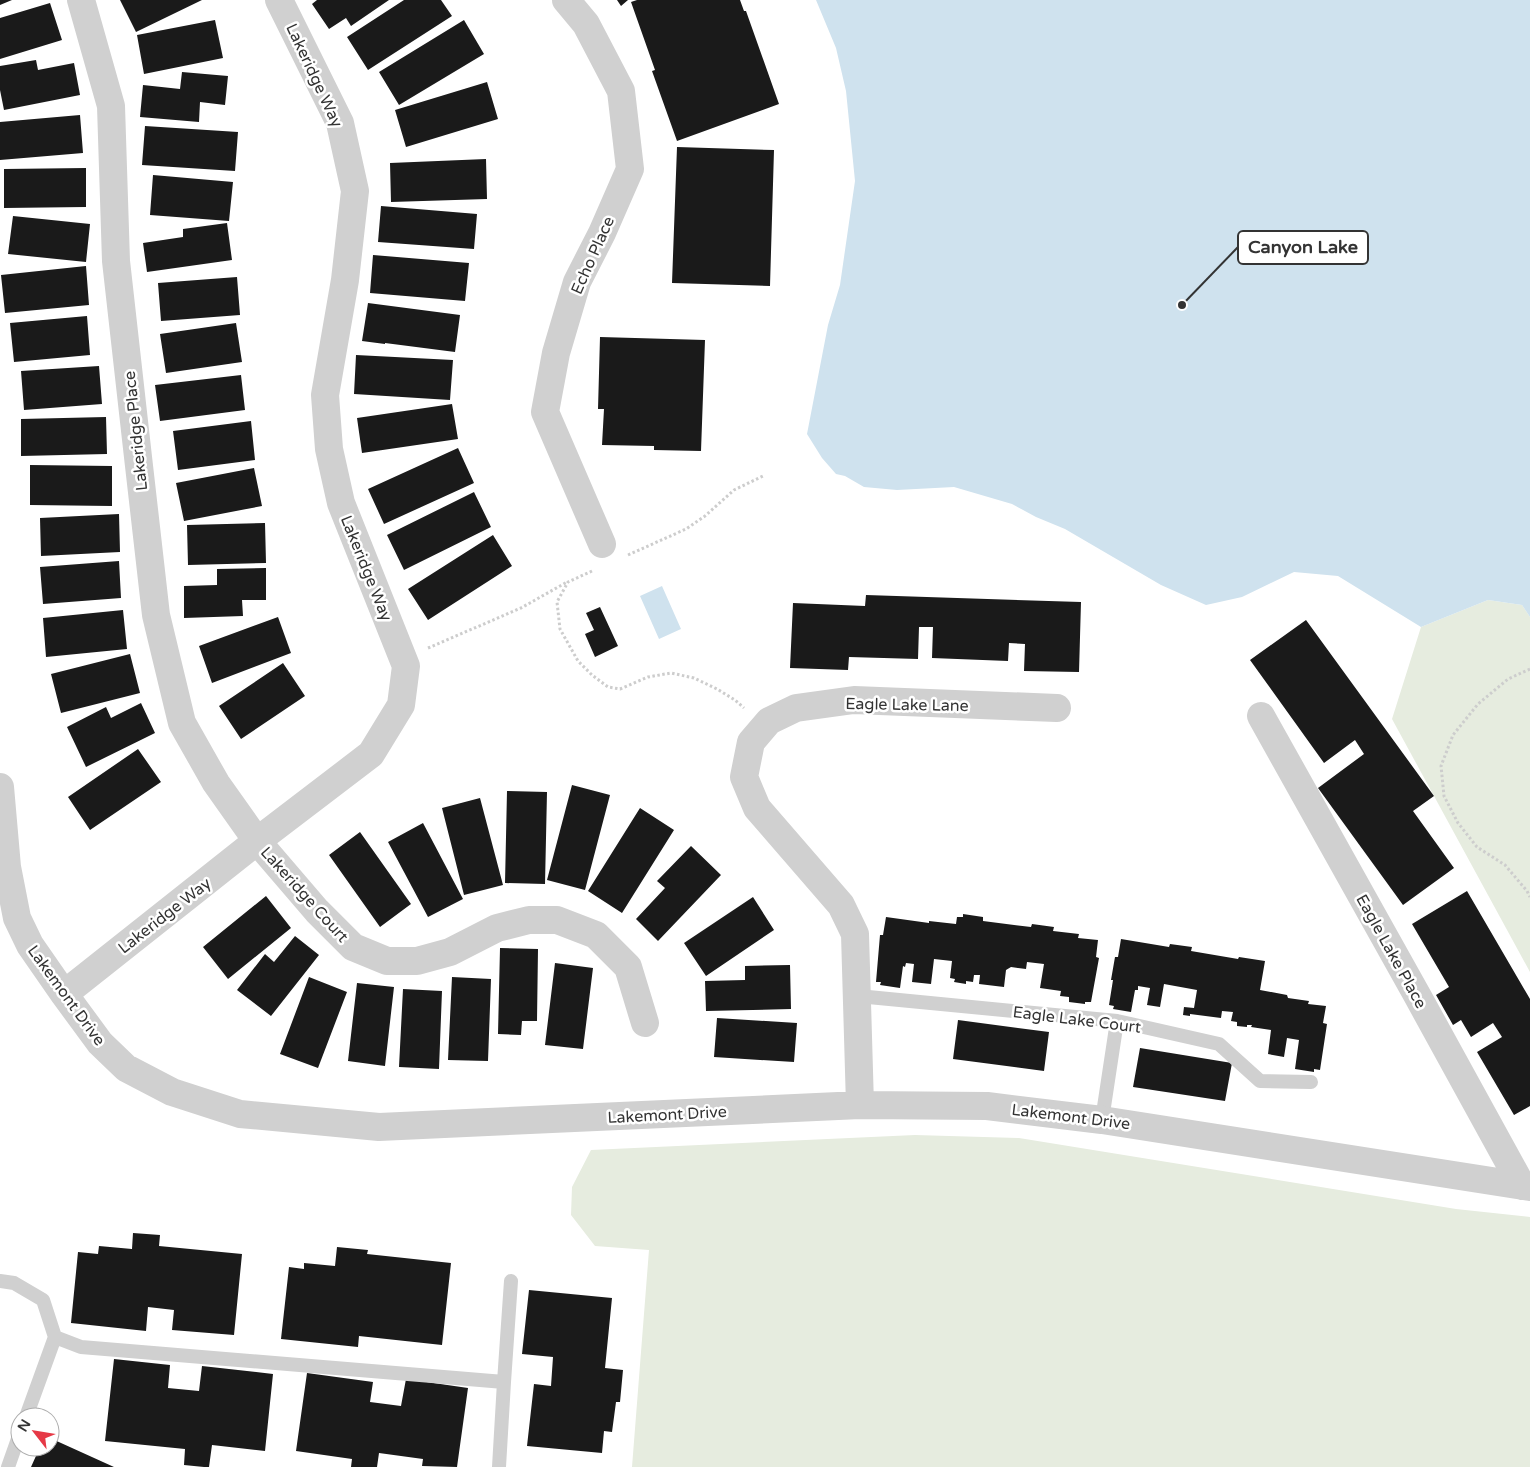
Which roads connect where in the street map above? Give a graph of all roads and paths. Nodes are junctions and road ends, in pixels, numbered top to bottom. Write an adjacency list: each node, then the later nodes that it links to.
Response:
1 (81, 0): 13 (street, Lakeridge Place)
2 (280, 0): 7 (street, Lakeridge Way)
3 (566, 0): 5 (street, Echo Place)
4 (764, 476): 5 (path)
5 (608, 553): 6 (path)
6 (568, 582): 7 (path); 11 (path)
7 (403, 658): 13 (street, Lakeridge Way)
8 (1530, 669): 14 (path)
9 (1057, 708): 11 (street, Eagle Lake Lane)
10 (1261, 716): 22 (street, Eagle Lake Place)
11 (764, 727): 16 (street, Eagle Lake Lane)
12 (0, 787): 15 (street, Lakemont Drive)
13 (257, 841): 15 (street, Lakeridge Way); 18 (street, Lakeridge Court)
14 (1530, 897)
15 (64, 994): 20 (street, Lakemont Drive)
16 (858, 996): 17 (lane, Eagle Lake Court); 20 (street, Eagle Lake Lane)
17 (1118, 1021): 19 (lane, Eagle Lake Court); 21 (lane)
18 (645, 1022)
19 (1311, 1082)
20 (860, 1105): 21 (street, Lakemont Drive)
21 (1102, 1120): 22 (street, Lakemont Drive)
22 (1526, 1187)
23 (0, 1281): 25 (lane)
24 (511, 1281): 26 (lane)
25 (55, 1337): 26 (lane); 27 (lane)
26 (504, 1382): 28 (lane)
27 (30, 1407)
28 (499, 1467)

